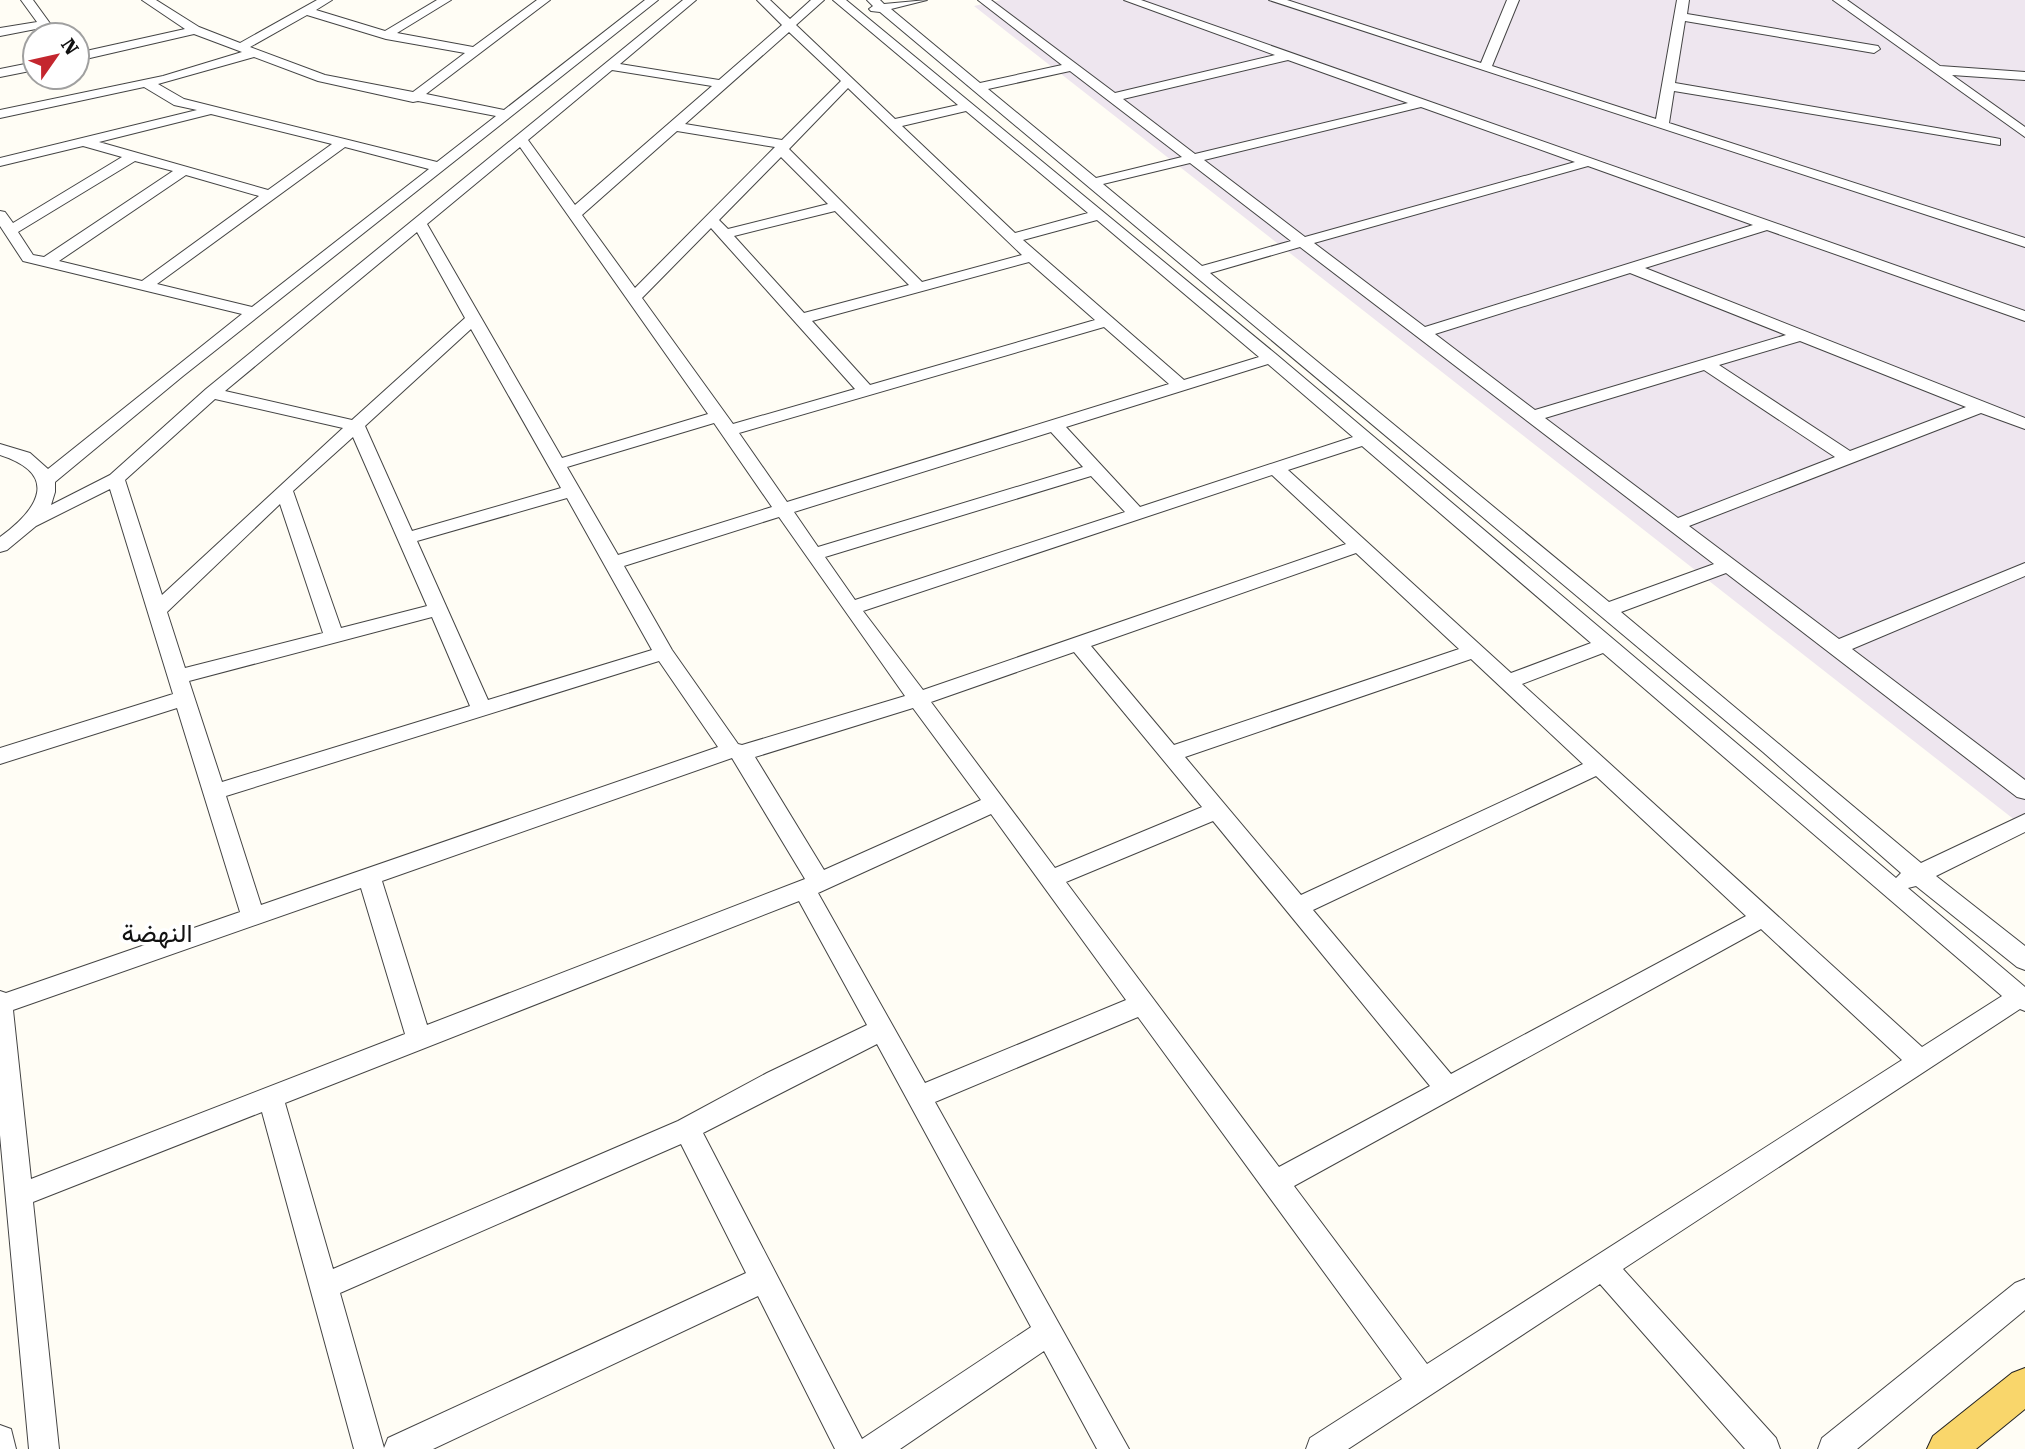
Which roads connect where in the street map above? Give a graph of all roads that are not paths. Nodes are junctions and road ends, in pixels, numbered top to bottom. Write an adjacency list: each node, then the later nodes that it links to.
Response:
1 (27, 0): 22 (street)
2 (148, 0): 25 (street)
3 (326, 0): 19 (street)
4 (445, 0): 27 (street)
5 (544, 0): 30 (street)
6 (652, 0): 52 (street)
7 (690, 0): 34 (street)
8 (763, 0): 23 (street)
9 (818, 0): 23 (street)
10 (838, 0): 20 (street)
11 (921, 0): 18 (street)
12 (984, 0): 35 (street)
13 (1130, 0): 33 (street)
14 (1275, 0): 36 (street)
15 (1513, 0): 36 (street)
16 (1684, 0): 21 (street)
17 (1839, 0): 38 (street)
18 (877, 4): 20 (street); 45 (street)
19 (306, 11): 27 (street); 28 (street)
20 (855, 13): 49 (street)
21 (1681, 17): 29 (street); 44 (street)
22 (41, 21)
23 (789, 23): 41 (street); 43 (street)
24 (21, 28): 26 (street)
25 (195, 30): 28 (street); 32 (street)
26 (0, 32)
27 (386, 35): 30 (street)
28 (241, 47): 31 (street)
29 (1874, 49)
30 (475, 51): 46 (street)
31 (253, 53): 42 (street); 46 (street)
32 (91, 54)
33 (1289, 56): 47 (street); 48 (street)
34 (608, 66): 43 (street); 58 (street)
35 (1072, 67): 45 (street); 47 (street)
36 (1485, 68): 54 (street)
37 (21, 69): 39 (street)
38 (1937, 70): 40 (street); 56 (street)
39 (0, 73)
40 (2025, 76)
41 (847, 82): 53 (street); 62 (street)
42 (146, 83): 50 (street); 51 (street)
43 (721, 84): 55 (street)
44 (1668, 86): 54 (street); 60 (street)
45 (978, 88): 69 (street)
46 (413, 98): 52 (street)
47 (1112, 98): 64 (street)
48 (1423, 103): 64 (street); 66 (street)
49 (968, 107): 53 (street); 74 (street)
50 (212, 110): 59 (street); 61 (street)
51 (0, 114)
52 (507, 114): 57 (street)
53 (892, 124): 80 (street)
54 (1662, 125): 82 (street)
55 (673, 127): 62 (street); 72 (street)
56 (2025, 133)
57 (477, 138): 58 (street); 67 (street)
58 (516, 141): 72 (street); 76 (street)
59 (83, 142): 63 (street); 65 (street)
60 (1995, 142)
61 (342, 143): 67 (street); 70 (street)
62 (784, 147): 71 (street); 75 (street)
63 (133, 156): 68 (street); 78 (street)
64 (1193, 159): 69 (street); 81 (street)
65 (0, 162)
66 (1589, 162): 77 (street); 81 (street)
67 (439, 167): 90 (street)
68 (184, 170): 70 (street); 84 (street)
69 (1092, 183): 86 (street)
70 (271, 195): 88 (street)
71 (838, 206): 79 (street); 87 (street)
72 (574, 214): 89 (street)
73 (0, 215): 78 (street)
74 (1099, 215): 80 (street); 97 (street)
75 (712, 220): 79 (street); 89 (street)
76 (419, 223): 92 (street); 101 (street)
77 (1768, 225): 85 (street); 91 (street)
78 (10, 231): 84 (street)
79 (724, 234): 93 (street)
80 (1013, 238): 83 (street)
81 (1303, 243): 86 (street); 95 (street)
82 (2025, 243)
83 (1032, 257): 87 (street); 94 (street)
84 (46, 263): 88 (street)
85 (1630, 268): 95 (street); 96 (street)
86 (1199, 271): 132 (street)
87 (918, 286): 93 (street)
88 (143, 288): 90 (street)
89 (634, 298): 103 (street)
90 (254, 312): 115 (street)
91 (2025, 316)
92 (473, 319): 107 (street); 112 (street)
93 (801, 319): 100 (street)
94 (1105, 322): 99 (street); 100 (street)
95 (1423, 334): 104 (street)
96 (1800, 336): 98 (street); 102 (street)
97 (1271, 359): 99 (street); 109 (street)
98 (1706, 364): 104 (street); 111 (street)
99 (1180, 385): 105 (street)
100 (865, 390): 108 (street)
101 (212, 393): 107 (street); 116 (street)
102 (1980, 407): 106 (street); 111 (street)
103 (718, 416): 108 (street); 112 (street)
104 (1532, 416): 122 (street)
105 (1053, 424): 113 (street); 119 (street)
106 (2025, 424)
107 (357, 426): 117 (street); 123 (street)
108 (729, 431): 119 (street)
109 (1365, 439): 114 (street); 136 (street)
110 (0, 449): 115 (street)
111 (1848, 458): 122 (street)
112 (556, 465): 118 (street)
113 (1095, 469): 120 (street); 126 (street)
114 (1276, 469): 120 (street); 124 (street)
115 (47, 479): 121 (street)
116 (117, 479): 121 (street); 133 (street)
117 (284, 490): 133 (street); 134 (street)
118 (571, 491): 123 (street); 127 (street)
119 (783, 509): 126 (street); 127 (street)
120 (1137, 514): 130 (street)
121 (32, 521): 125 (street)
122 (1675, 525): 128 (street)
123 (407, 538): 131 (street)
124 (1359, 545): 135 (street); 138 (street)
125 (0, 546)
126 (814, 554): 130 (street)
127 (612, 563): 139 (street)
128 (1728, 566): 132 (street); 137 (street)
129 (2025, 569): 137 (street)
130 (851, 608): 143 (street)
131 (438, 609): 134 (street); 144 (street)
132 (1607, 610): 154 (street)
133 (157, 611): 140 (street)
134 (334, 636): 140 (street)
135 (1078, 643): 143 (street); 146 (street)
136 (1606, 644): 141 (street); 158 (street)
137 (1837, 648): 149 (street)
138 (1474, 651): 141 (street); 146 (street)
139 (664, 653): 144 (street); 145 (street)
140 (178, 677): 142 (street)
141 (1507, 682): 148 (street)
142 (185, 698): 147 (street); 150 (street)
143 (918, 699): 145 (street); 151 (street)
144 (482, 709): 150 (street)
145 (736, 752): 155 (street); 157 (street)
146 (1170, 754): 152 (street)
147 (0, 756)
148 (1599, 766): 159 (street); 161 (street)
149 (2025, 791)
150 (214, 792): 160 (street)
151 (994, 803): 156 (street); 157 (street)
152 (1217, 810): 156 (street); 159 (street)
153 (2025, 822): 154 (street)
154 (1918, 874): 158 (street); 162 (street)
155 (369, 877): 160 (street); 167 (street)
156 (1051, 879): 165 (street)
157 (811, 886): 166 (street); 167 (street)
158 (1893, 888): 163 (street)
159 (1297, 907): 169 (street)
160 (253, 917): 164 (street)
161 (1764, 918): 168 (street); 169 (street)
162 (2025, 960)
163 (2022, 999): 168 (street)
164 (0, 1003): 174 (street)
165 (1143, 1004): 170 (street); 173 (street)
166 (881, 1030): 170 (street); 172 (street)
167 (419, 1040): 171 (street)
168 (1920, 1062): 175 (street)
169 (1448, 1088): 173 (street)
170 (919, 1097): 179 (street)
171 (271, 1098): 174 (street); 177 (street)
172 (687, 1129): 176 (street); 177 (street)
173 (1275, 1182): 180 (street)
174 (18, 1196): 184 (street)
175 (1603, 1267): 180 (street); 191 (street)
176 (764, 1279): 186 (street); 187 (street)
177 (323, 1287): 185 (street)
178 (2025, 1292): 192 (street)
179 (1049, 1331): 188 (street); 189 (street)
180 (1423, 1383): 190 (street)
181 (2025, 1386): 193 (main road)
182 (0, 1440): 183 (street)
183 (1, 1449)
184 (44, 1449)
185 (369, 1449)
186 (400, 1449)
187 (851, 1449)
188 (873, 1449)
189 (1114, 1449)
190 (1321, 1449)
191 (1765, 1449)
192 (1833, 1449)
193 (1946, 1449)

